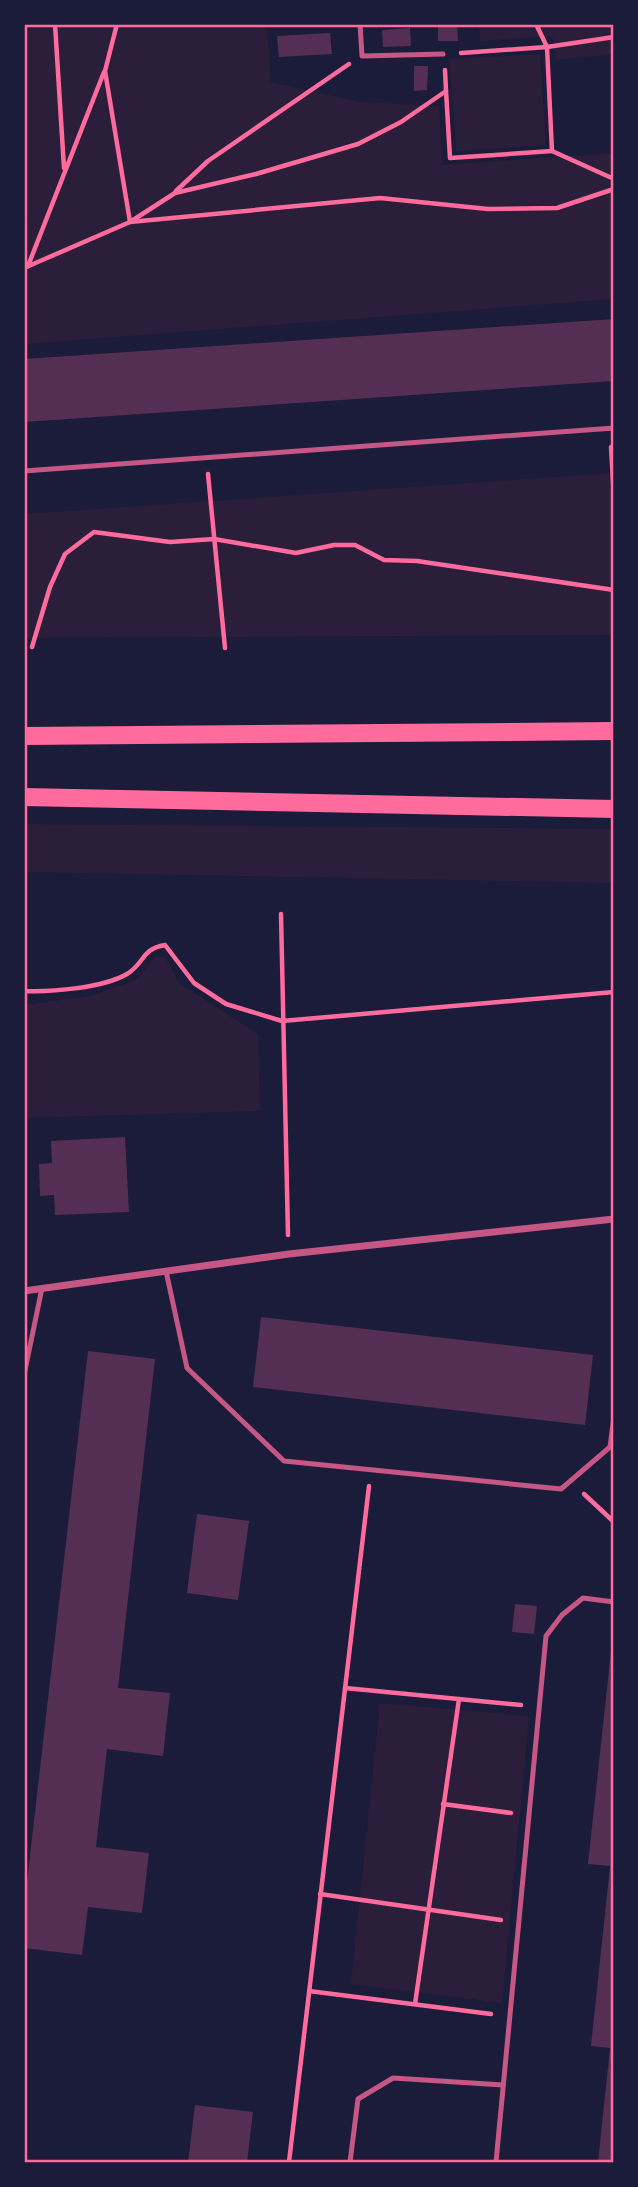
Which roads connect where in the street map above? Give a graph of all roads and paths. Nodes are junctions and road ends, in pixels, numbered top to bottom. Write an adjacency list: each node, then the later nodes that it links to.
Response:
1 (55, 24): 12 (path)
2 (117, 24): 9 (path)
3 (360, 24): 8 (lane)
4 (536, 24): 6 (path)
5 (614, 37): 6 (path)
6 (547, 47): 7 (path); 11 (path)
7 (443, 54): 8 (lane); 10 (path)
8 (362, 56): 15 (path)
9 (105, 71): 12 (path); 16 (path)
10 (446, 91): 11 (path); 15 (path)
11 (552, 151): 13 (path)
12 (65, 172): 17 (path)
13 (614, 179)
14 (614, 189): 16 (path)
15 (175, 193): 16 (path)
16 (130, 222): 17 (path)
17 (26, 267)
18 (612, 428): 19 (lane); 21 (path)
19 (206, 458): 20 (lane); 22 (path)
20 (24, 471)
21 (614, 498)
22 (214, 539): 23 (path); 24 (path); 25 (path)
23 (614, 590)
24 (32, 647)
25 (225, 648)
26 (614, 731): 27 (main road)
27 (24, 736)
28 (24, 797): 29 (main road)
29 (614, 809)
30 (281, 914): 33 (path)
31 (24, 991): 33 (path)
32 (614, 992): 33 (path)
33 (282, 1021): 35 (path)
34 (614, 1219): 35 (street)
35 (289, 1254): 36 (street)
36 (166, 1271): 37 (street); 42 (lane)
37 (42, 1288): 38 (street); 39 (lane)
38 (24, 1291)
39 (24, 1375)
40 (614, 1416): 41 (lane)
41 (612, 1447): 43 (lane)
42 (371, 1470): 43 (lane); 46 (path)
43 (571, 1480): 44 (path)
44 (614, 1522)
45 (614, 1602): 48 (lane)
46 (345, 1688): 47 (path); 51 (path)
47 (459, 1699): 48 (path); 49 (path)
48 (539, 1706): 50 (lane)
49 (443, 1804): 50 (path); 52 (path)
50 (529, 1816): 53 (lane)
51 (320, 1894): 52 (path); 54 (path)
52 (429, 1909): 53 (path); 55 (path)
53 (519, 1923): 56 (lane)
54 (309, 1991): 55 (path); 58 (path)
55 (415, 2004): 56 (path)
56 (510, 2017): 57 (lane)
57 (503, 2085): 59 (lane); 60 (lane)
58 (289, 2162)
59 (350, 2162)
60 (496, 2162)

